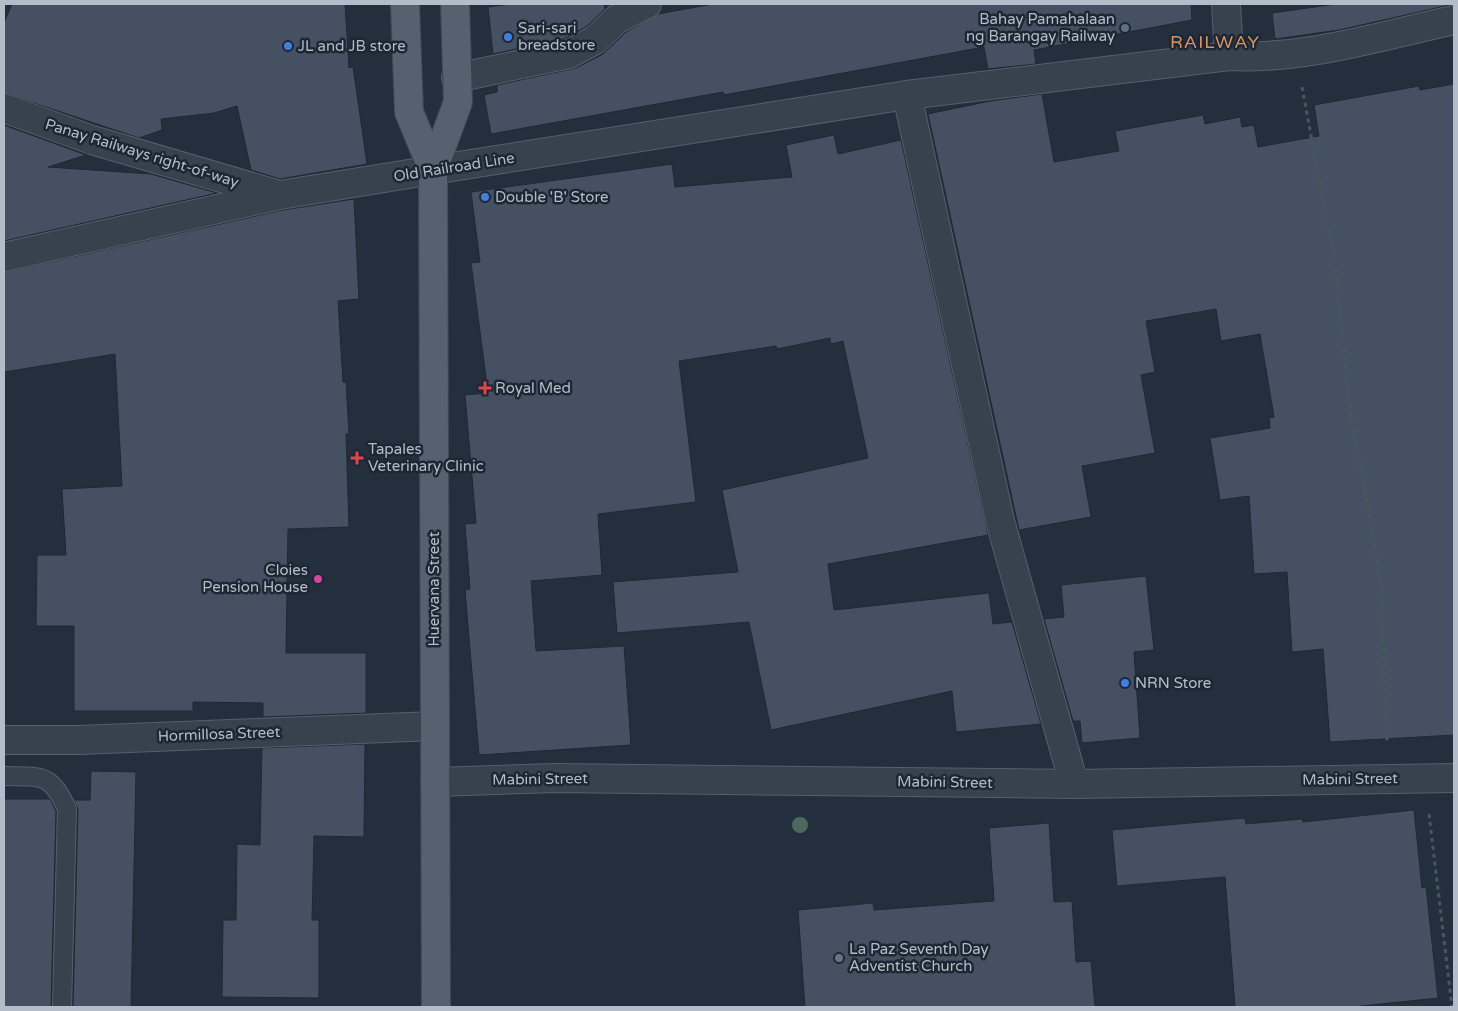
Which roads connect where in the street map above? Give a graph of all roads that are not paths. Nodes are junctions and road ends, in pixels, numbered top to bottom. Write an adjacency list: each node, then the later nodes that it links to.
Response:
1 (405, 4): 10 (main road, Huervana Street)
2 (455, 4): 7 (main road, Huervana Street)
3 (647, 4): 7 (street)
4 (1226, 4): 6 (street)
5 (1454, 20): 6 (street, Old Railroad Line)
6 (1229, 56): 8 (street, Old Railroad Line)
7 (456, 78): 10 (main road, Huervana Street)
8 (907, 95): 10 (street, Old Railroad Line); 18 (street)
9 (4, 108): 11 (street, Panay Railways right-of-way)
10 (433, 170): 11 (street, Old Railroad Line); 13 (main road, Huervana Street)
11 (280, 196): 12 (street, Old Railroad Line)
12 (4, 257)
13 (435, 726): 14 (street, Hormillosa Street); 17 (main road, Huervana Street)
14 (4, 740)
15 (4, 776): 19 (lane)
16 (1454, 778): 18 (street, Mabini Street)
17 (435, 782): 18 (street, Mabini Street); 20 (main road, Huervana Street)
18 (1074, 784)
19 (62, 1007)
20 (436, 1007)

